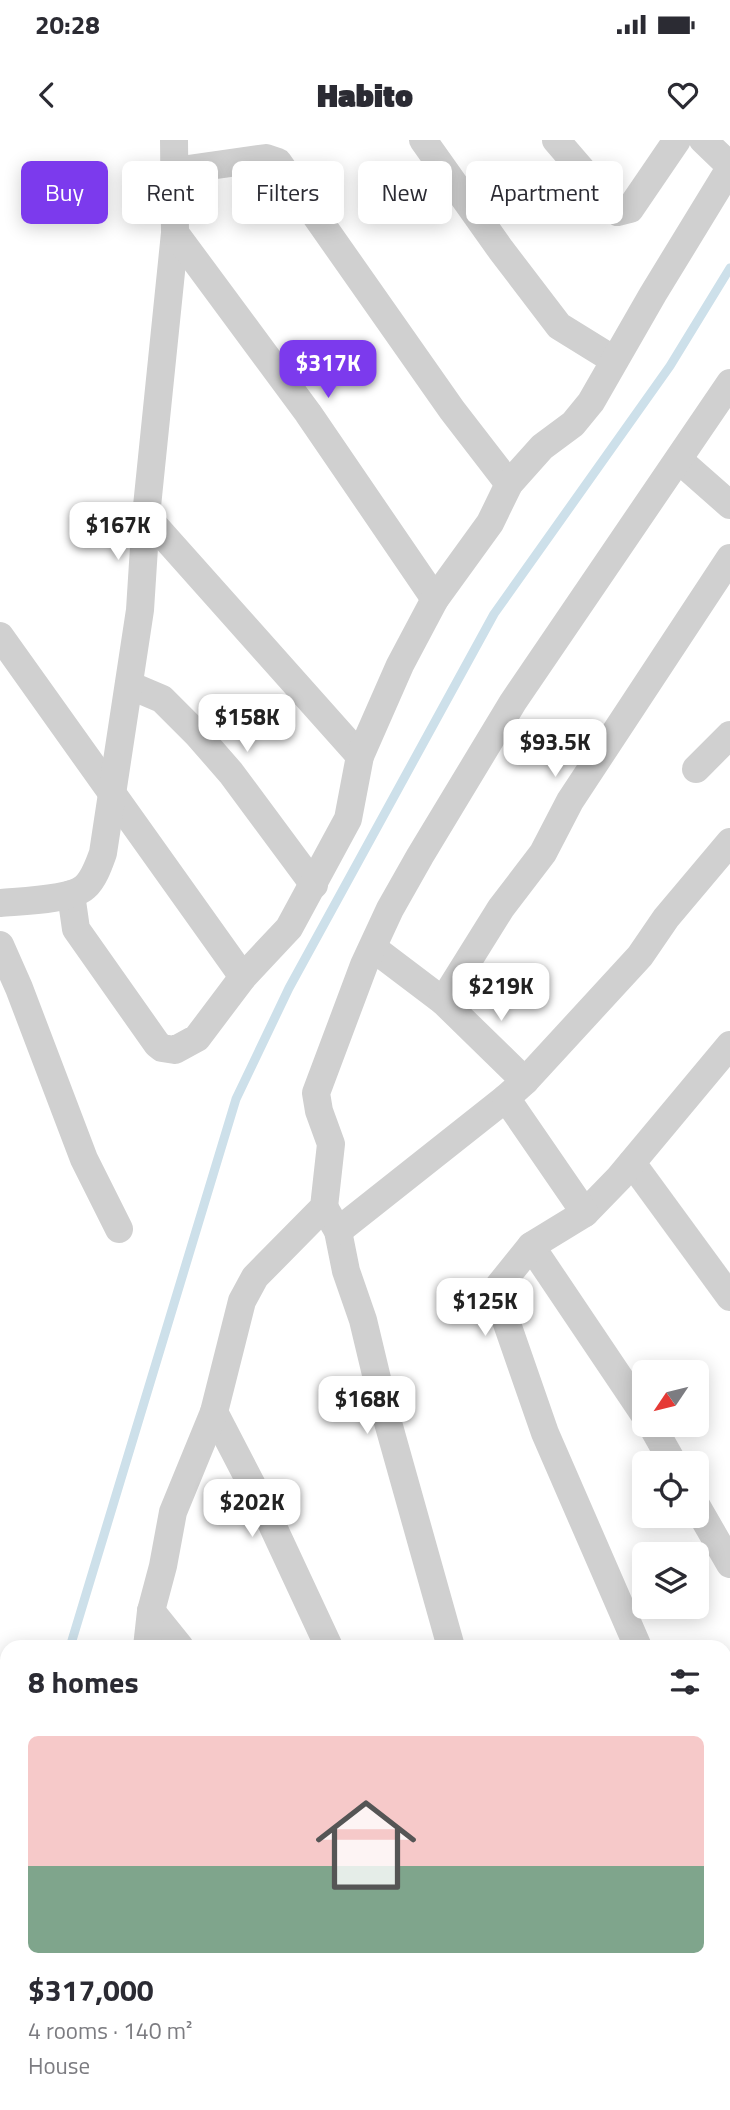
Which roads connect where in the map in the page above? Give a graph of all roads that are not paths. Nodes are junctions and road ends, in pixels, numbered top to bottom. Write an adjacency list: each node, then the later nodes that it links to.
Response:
1 (174, 140): 6 (street)
2 (423, 140): 11 (street)
3 (556, 140): 4 (street)
4 (677, 140)
5 (703, 140): 8 (street)
6 (174, 161)
7 (218, 165): 14 (street)
8 (730, 167): 11 (street)
9 (175, 224): 10 (street)
10 (175, 233): 16 (street); 18 (street)
11 (614, 360): 14 (street)
12 (726, 399): 13 (street)
13 (679, 460): 15 (street); 30 (street)
14 (509, 484): 18 (street)
15 (730, 505)
16 (146, 516): 20 (street); 22 (street)
17 (730, 558): 32 (street)
18 (435, 599): 22 (street)
19 (0, 636): 24 (street)
20 (129, 685): 24 (street); 26 (street)
21 (730, 735): 23 (street)
22 (360, 756): 26 (street)
23 (696, 769)
24 (112, 792): 27 (street); 31 (street)
25 (730, 842): 34 (street)
26 (314, 885): 31 (street)
27 (71, 894): 28 (street); 31 (street)
28 (0, 905)
29 (0, 944): 38 (street)
30 (373, 948): 32 (street); 36 (street)
31 (243, 977)
32 (443, 1001): 34 (street)
33 (727, 1054): 35 (street)
34 (515, 1089): 37 (street); 39 (street)
35 (632, 1163): 37 (street); 41 (street)
36 (324, 1207): 39 (street); 43 (street)
37 (585, 1213): 40 (street)
38 (119, 1229)
39 (338, 1231): 50 (street)
40 (531, 1246): 42 (street); 51 (street)
41 (730, 1297)
42 (632, 1397)
43 (214, 1412): 46 (street); 49 (street)
44 (709, 1528): 45 (street)
45 (730, 1564)
46 (151, 1611): 47 (street); 48 (street)
47 (148, 1640)
48 (174, 1640)
49 (326, 1640)
50 (449, 1640)
51 (635, 1640)

